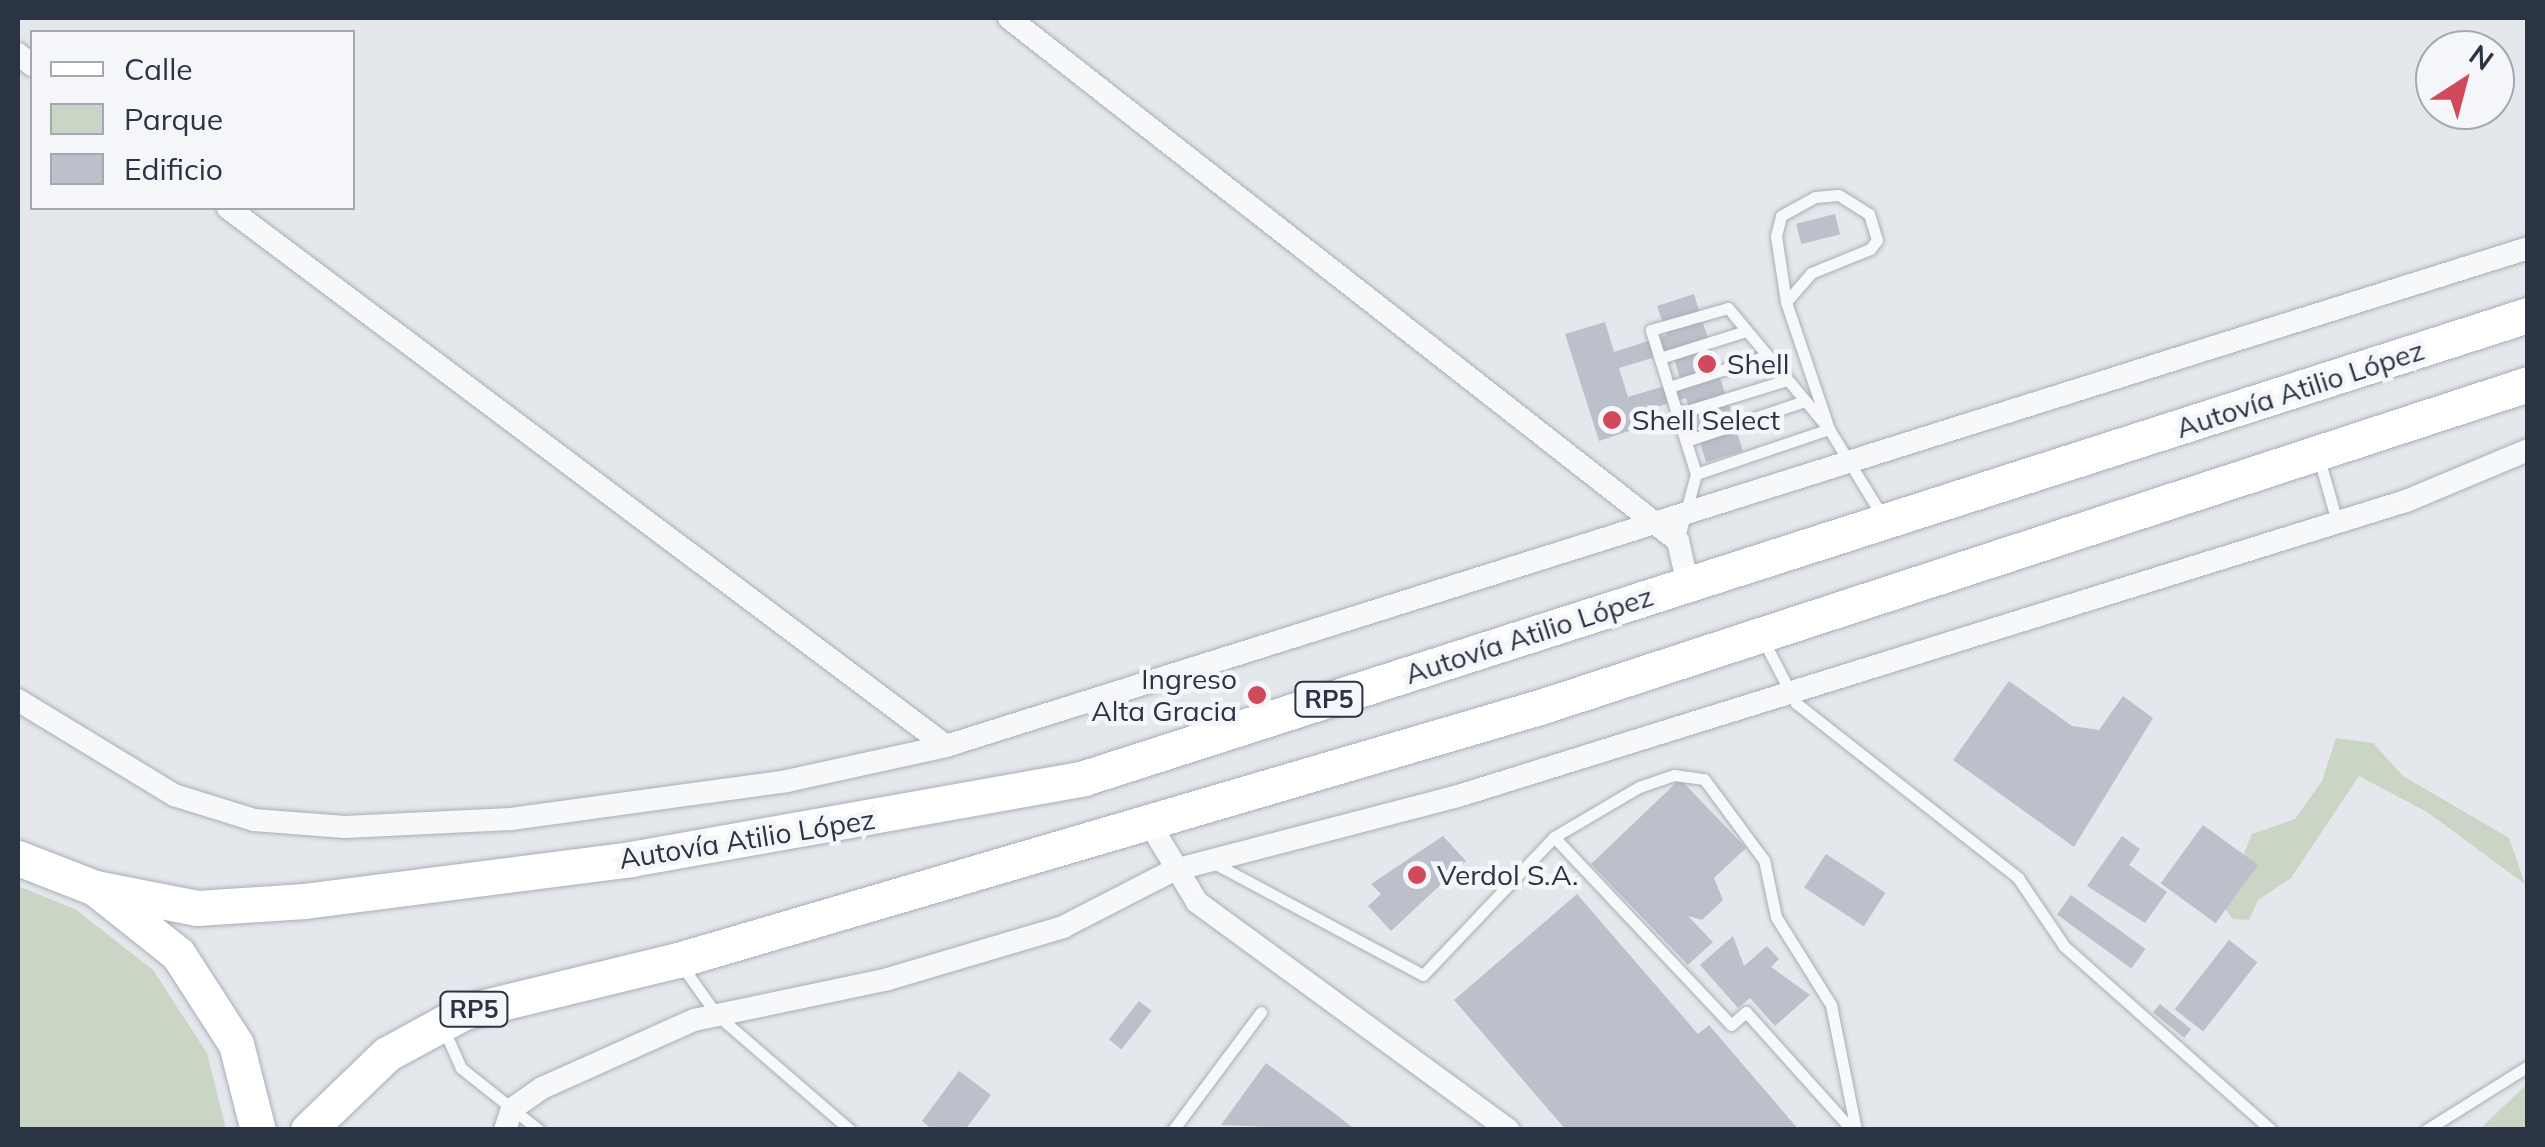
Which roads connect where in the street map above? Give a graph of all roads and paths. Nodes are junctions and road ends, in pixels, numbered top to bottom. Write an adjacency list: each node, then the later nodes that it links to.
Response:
1 (1009, 18): 22 (street)
2 (231, 210): 29 (street)
3 (2528, 248): 18 (street)
4 (1786, 302): 4 (lane); 14 (lane)
5 (2528, 316): 23 (main road, Autovía Atilio López / RP5)
6 (1746, 331): 7 (lane); 8 (lane); 8 (lane)
7 (1767, 356): 9 (lane); 11 (lane)
8 (1660, 358): 11 (lane)
9 (1787, 380): 12 (lane); 13 (lane)
10 (2528, 384): 16 (main road, RP5)
11 (1669, 387): 13 (lane)
12 (1805, 401): 14 (lane); 15 (lane)
13 (1677, 414): 15 (lane)
14 (1829, 430): 18 (lane); 19 (lane)
15 (1686, 441): 19 (lane)
16 (2317, 450): 21 (lane); 26 (main road, RP5)
17 (2528, 450): 21 (street)
18 (1844, 461): 20 (street); 23 (lane)
19 (1696, 474): 20 (lane)
20 (1685, 510): 22 (street); 24 (lane)
21 (2336, 518): 27 (street)
22 (1650, 520): 24 (street); 29 (street)
23 (1888, 521): 25 (main road, Autovía Atilio López / RP5)
24 (1678, 541): 25 (street)
25 (1688, 585): 35 (main road, Autovía Atilio López / RP5)
26 (1758, 630): 27 (lane); 30 (main road, RP5)
27 (1790, 692): 33 (street); 49 (lane)
28 (18, 700): 29 (street)
29 (946, 746)
30 (1150, 824): 34 (street); 36 (main road, RP5)
31 (1554, 837): 33 (lane); 48 (lane); 48 (lane)
32 (18, 858): 35 (main road, Autovía Atilio López / RP5)
33 (1212, 862): 34 (street)
34 (1174, 870): 38 (street); 47 (street)
35 (95, 888): 43 (main road, Autovía Atilio López / RP5)
36 (678, 960): 38 (lane); 39 (main road, RP5)
37 (1261, 1012): 42 (lane)
38 (716, 1015): 41 (street); 46 (lane)
39 (440, 1022): 41 (lane); 44 (main road, RP5)
40 (2528, 1066): 50 (lane)
41 (508, 1119): 45 (lane)
42 (1176, 1129)
43 (258, 1130)
44 (308, 1130)
45 (539, 1130)
46 (850, 1130)
47 (1508, 1130)
48 (1854, 1130)
49 (2271, 1130)
50 (2426, 1130)

